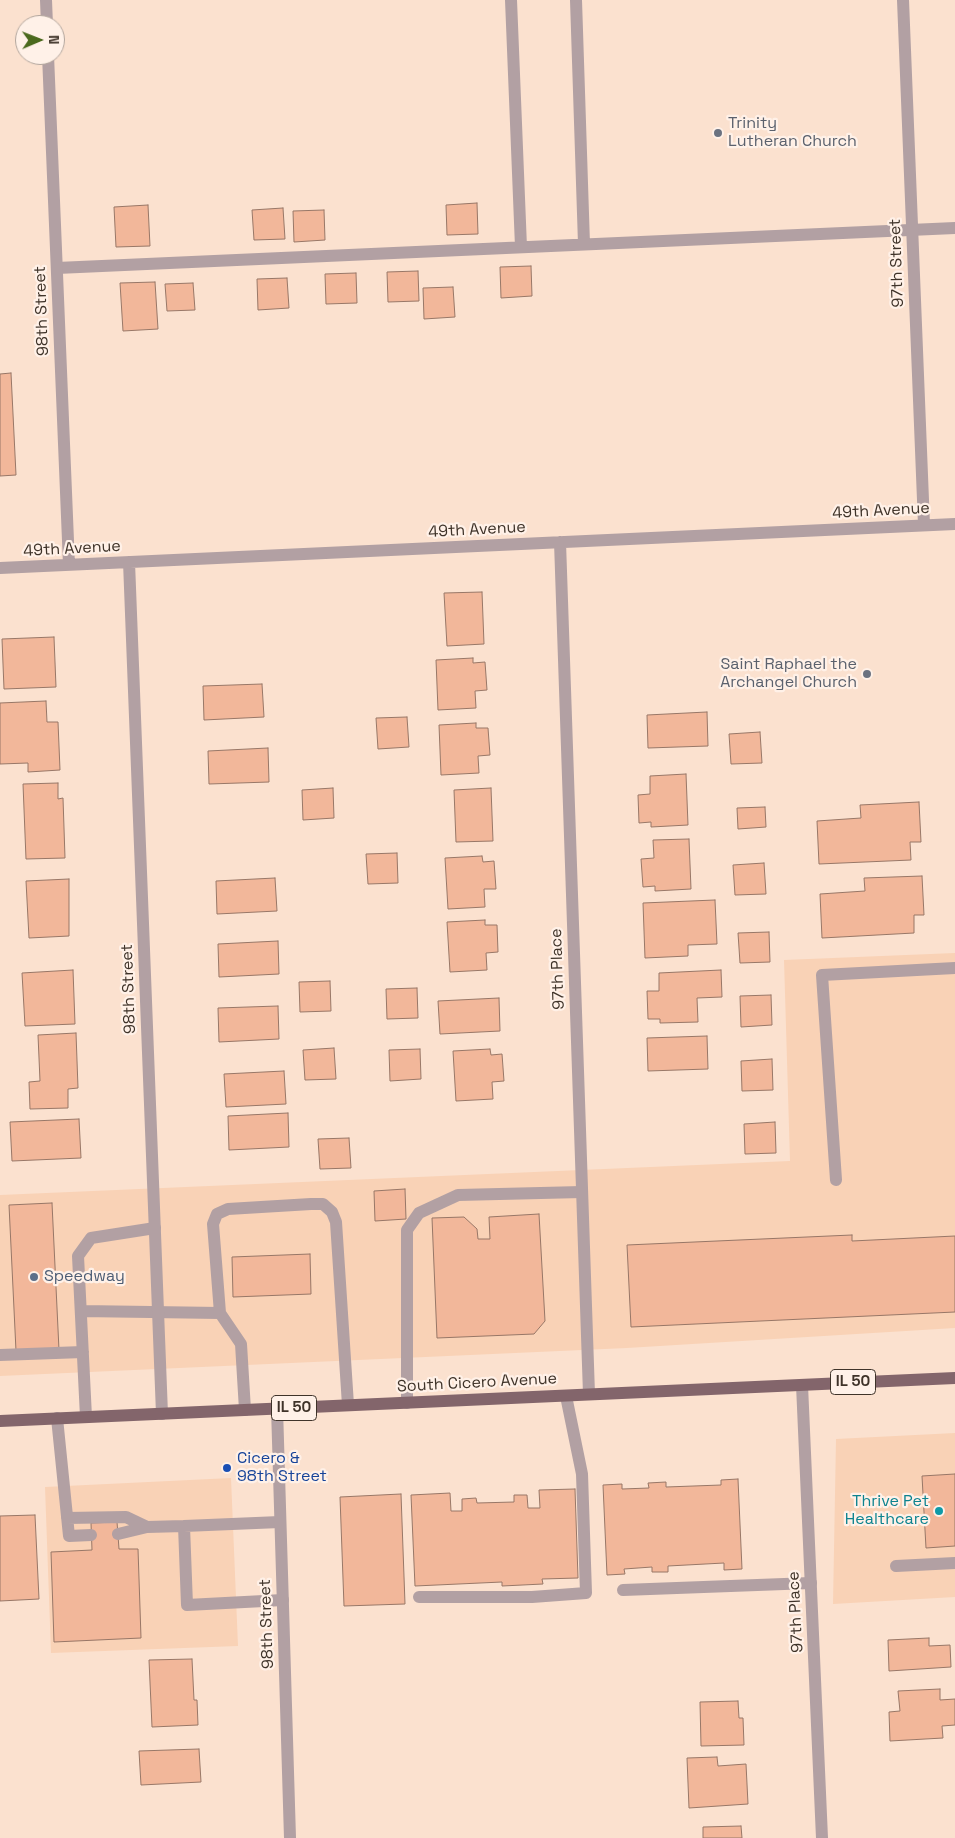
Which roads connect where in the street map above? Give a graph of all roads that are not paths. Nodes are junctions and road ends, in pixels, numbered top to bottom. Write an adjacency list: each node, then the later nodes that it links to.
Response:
1 (46, 0): 5 (street)
2 (511, 0): 10 (street)
3 (576, 0): 9 (street)
4 (903, 0): 8 (street, 97th Street)
5 (47, 15)
6 (48, 65): 11 (street, 98th Street)
7 (955, 228): 8 (street)
8 (912, 230): 9 (street); 13 (street, 97th Street)
9 (584, 244): 10 (street)
10 (521, 247): 11 (street)
11 (57, 268): 16 (street, 98th Street)
12 (955, 524): 13 (street, 49th Avenue)
13 (924, 525): 14 (street, 49th Avenue)
14 (560, 542): 15 (street, 49th Avenue); 20 (street, 97th Place)
15 (129, 562): 16 (street, 49th Avenue); 21 (street, 98th Street)
16 (69, 565): 17 (street, 49th Avenue)
17 (0, 568)
18 (955, 968): 19 (street)
19 (836, 1180)
20 (582, 1192): 29 (street, 97th Place); 31 (street)
21 (155, 1228): 22 (street); 23 (street, 98th Street)
22 (81, 1311): 23 (street); 25 (street)
23 (158, 1311): 24 (street); 35 (street, 98th Street)
24 (220, 1313): 32 (street); 34 (street)
25 (84, 1352): 26 (street); 36 (street)
26 (0, 1354)
27 (955, 1378): 28 (main road, South Cicero Avenue / IL 50)
28 (802, 1385): 29 (main road, South Cicero Avenue / IL 50); 47 (street, 97th Place)
29 (588, 1394): 30 (main road, South Cicero Avenue / IL 50)
30 (566, 1396): 31 (main road, South Cicero Avenue / IL 50); 49 (street)
31 (407, 1402): 32 (main road, South Cicero Avenue / IL 50)
32 (348, 1405): 33 (main road, South Cicero Avenue / IL 50)
33 (277, 1408): 34 (main road, South Cicero Avenue / IL 50); 40 (street, 98th Street)
34 (245, 1410): 35 (main road, South Cicero Avenue / IL 50)
35 (162, 1414): 36 (main road, South Cicero Avenue / IL 50)
36 (86, 1417): 37 (main road, South Cicero Avenue / IL 50)
37 (57, 1418): 38 (main road, South Cicero Avenue / IL 50); 39 (street)
38 (0, 1421)
39 (67, 1518): 42 (street); 44 (street)
40 (280, 1522): 41 (street); 50 (street, 98th Street)
41 (184, 1526): 42 (street); 50 (street)
42 (147, 1527): 43 (street)
43 (118, 1534)
44 (91, 1535)
45 (955, 1563): 46 (street)
46 (896, 1566)
47 (811, 1583): 48 (street); 52 (street, 97th Place)
48 (623, 1590)
49 (419, 1597)
50 (283, 1600): 51 (street, 98th Street)
51 (290, 1838)
52 (822, 1838)

